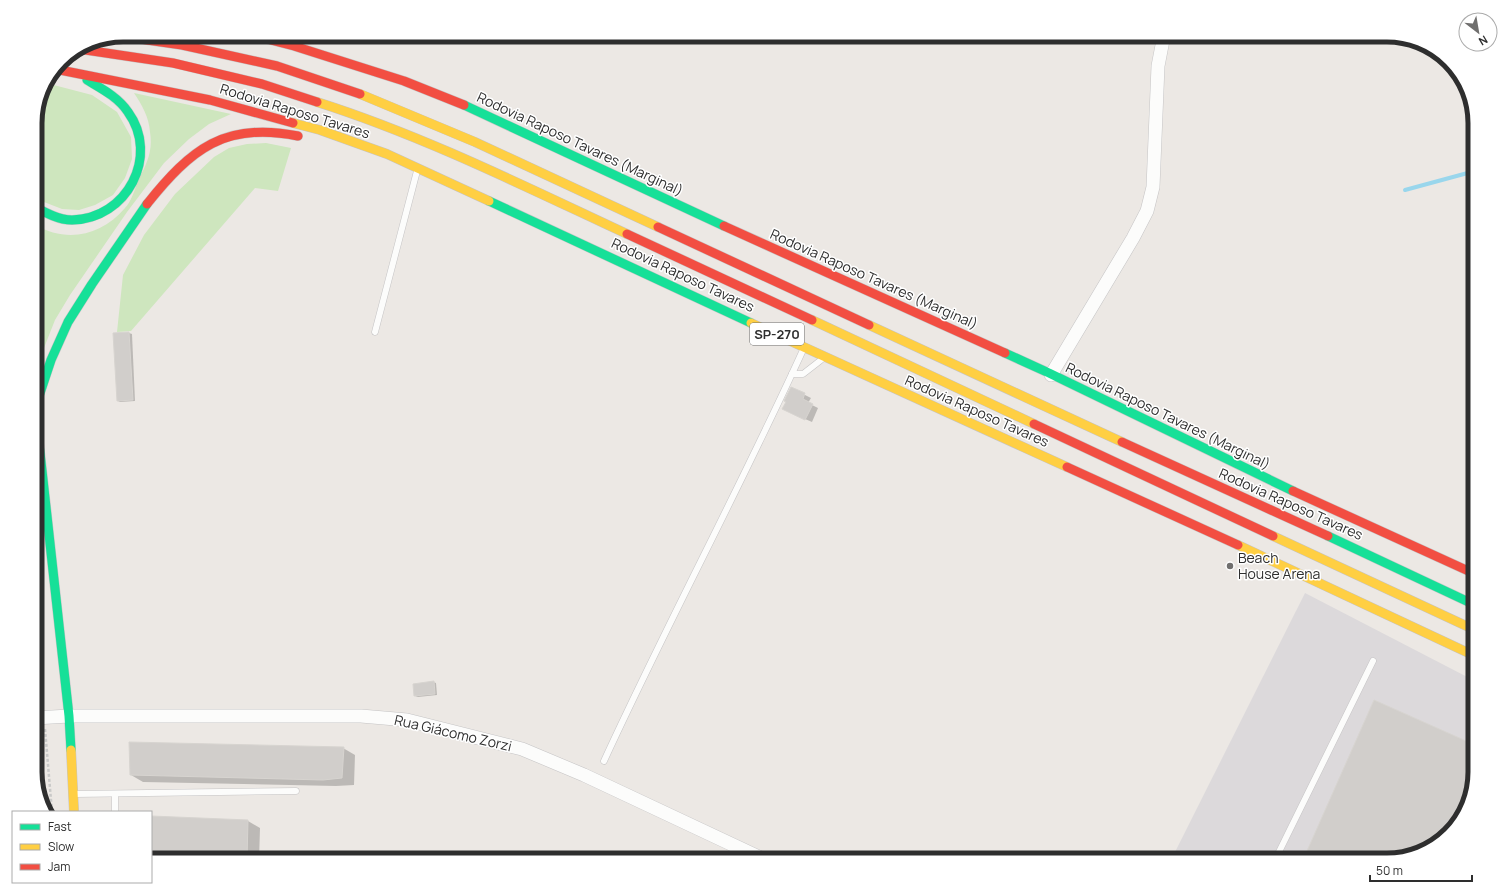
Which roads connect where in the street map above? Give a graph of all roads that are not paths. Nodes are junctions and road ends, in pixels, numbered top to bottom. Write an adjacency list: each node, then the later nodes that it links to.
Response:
1 (161, 42): 24 (main road, Rodovia Raposo Tavares)
2 (279, 42): 6 (main road, Rodovia Raposo Tavares (Marginal))
3 (305, 42): 6 (main road)
4 (1163, 42): 18 (street)
5 (87, 50): 25 (main road, Rodovia Raposo Tavares / SP-270)
6 (353, 65): 18 (main road, Rodovia Raposo Tavares (Marginal))
7 (63, 70): 11 (main road, Rodovia Raposo Tavares / SP-270)
8 (62, 71): 13 (main road)
9 (309, 139): 19 (main road)
10 (332, 144): 11 (main road)
11 (404, 161): 12 (main road, Rodovia Raposo Tavares / SP-270)
12 (418, 168): 14 (lane); 15 (main road, Rodovia Raposo Tavares / SP-270)
13 (42, 211)
14 (375, 332)
15 (804, 347): 16 (main road, Rodovia Raposo Tavares / SP-270); 17 (lane)
16 (825, 357): 17 (lane); 26 (main road, Rodovia Raposo Tavares / SP-270)
17 (792, 374): 30 (lane)
18 (1052, 375): 23 (main road, Rodovia Raposo Tavares (Marginal))
19 (42, 386)
20 (42, 475): 22 (main road)
21 (42, 546): 22 (main road)
22 (50, 552): 28 (main road)
23 (1468, 571)
24 (1468, 603)
25 (1468, 627)
26 (1468, 653)
27 (1373, 661): 37 (lane)
28 (69, 716): 29 (street, Rua Giácomo Zorzi); 32 (main road); 36 (street, Rua Giácomo Zorzi)
29 (42, 718)
30 (604, 760)
31 (296, 791): 33 (lane)
32 (73, 794): 33 (lane); 34 (main road)
33 (115, 794): 35 (lane)
34 (74, 811)
35 (115, 811)
36 (750, 853)
37 (1278, 853)

